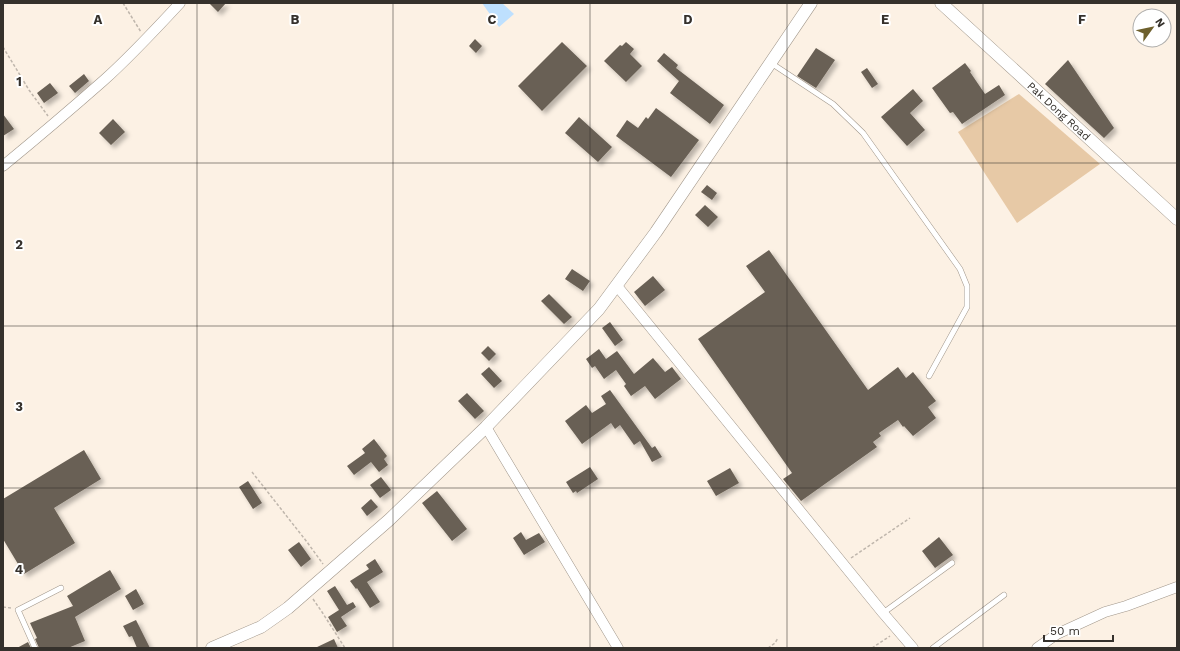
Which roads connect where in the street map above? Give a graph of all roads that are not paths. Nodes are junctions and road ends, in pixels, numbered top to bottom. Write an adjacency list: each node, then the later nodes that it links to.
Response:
1 (180, 3): 5 (street)
2 (811, 3): 4 (street)
3 (941, 3): 6 (street, Pak Dong Road)
4 (771, 63): 7 (street); 8 (lane)
5 (3, 166)
6 (1177, 219)
7 (617, 286): 9 (street); 14 (street)
8 (929, 376)
9 (486, 427): 16 (street); 17 (street)
10 (952, 563): 14 (lane)
11 (1177, 587): 20 (street)
12 (61, 588): 15 (lane)
13 (1004, 594): 19 (lane)
14 (883, 613): 18 (street)
15 (35, 648)
16 (212, 648)
17 (618, 648)
18 (912, 648)
19 (933, 648)
20 (1037, 648)

